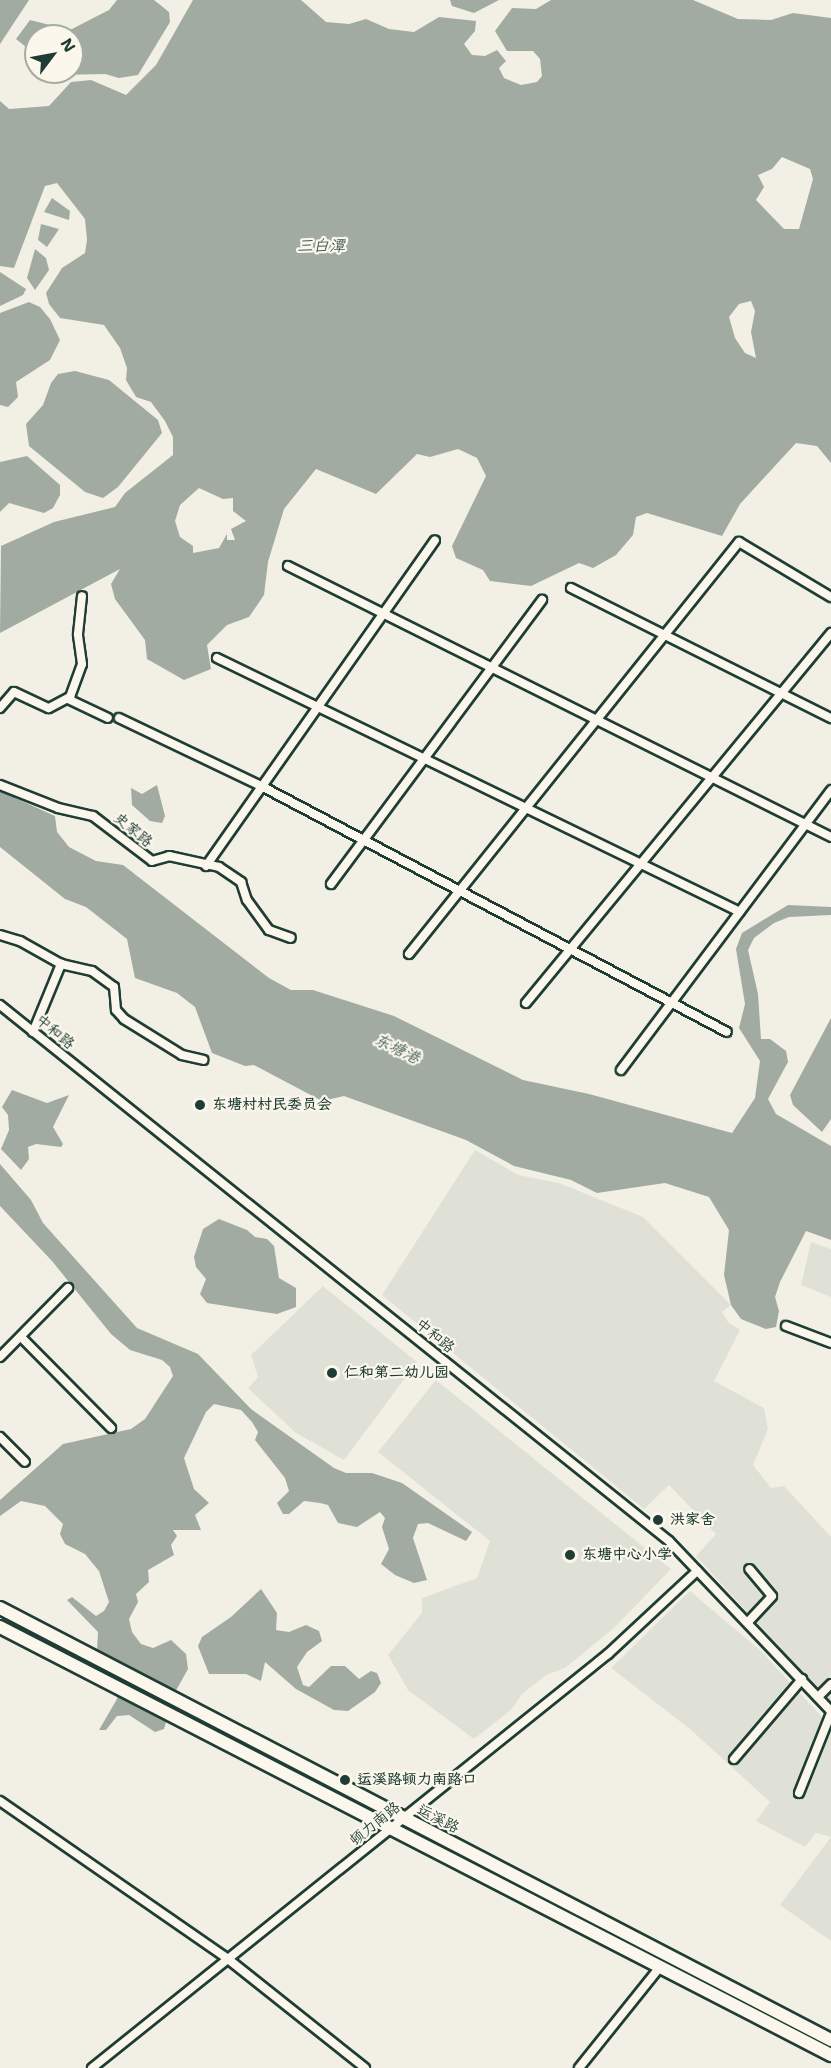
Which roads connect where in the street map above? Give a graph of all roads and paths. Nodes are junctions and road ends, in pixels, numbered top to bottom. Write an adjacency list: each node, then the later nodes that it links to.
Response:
1 (435, 540): 7 (street)
2 (288, 566): 7 (street)
3 (572, 588): 9 (street)
4 (82, 596): 13 (street)
5 (831, 597): 9 (street)
6 (542, 600): 11 (street)
7 (384, 615): 11 (street); 15 (street)
8 (831, 633): 12 (street)
9 (665, 635): 12 (street); 19 (street)
10 (217, 658): 15 (street)
11 (490, 669): 19 (street); 20 (street)
12 (781, 693): 18 (street); 21 (street)
13 (68, 699): 14 (street); 16 (street)
14 (0, 708)
15 (320, 708): 20 (street); 23 (street)
16 (108, 718)
17 (119, 718): 23 (street)
18 (831, 718)
19 (596, 722): 21 (street); 25 (street)
20 (423, 759): 25 (street); 28 (street)
21 (711, 778): 26 (street); 29 (street)
22 (0, 785): 30 (street, 史家路)
23 (265, 788): 28 (street); 30 (street)
24 (831, 790): 26 (street)
25 (526, 810): 29 (street); 32 (street)
26 (806, 824): 27 (street); 33 (street)
27 (831, 837)
28 (363, 839): 31 (street); 32 (street)
29 (639, 864): 33 (street); 36 (street)
30 (206, 866): 35 (street, 史家路)
31 (331, 884)
32 (462, 892): 36 (street); 37 (street)
33 (740, 912): 40 (street)
34 (0, 935): 38 (street)
35 (291, 938)
36 (570, 949): 39 (street); 40 (street)
37 (409, 954)
38 (61, 964): 42 (street); 44 (street)
39 (526, 1003)
40 (673, 1004): 43 (street); 45 (street)
41 (0, 1005): 42 (street, 中和路)
42 (33, 1032): 55 (street, 中和路)
43 (727, 1032)
44 (203, 1060)
45 (621, 1070)
46 (68, 1288): 48 (street)
47 (786, 1326): 49 (street)
48 (21, 1337): 50 (street); 51 (street)
49 (831, 1343)
50 (2, 1352)
51 (111, 1428)
52 (0, 1437): 53 (street)
53 (25, 1462)
54 (749, 1569): 57 (street)
55 (697, 1571): 57 (street, 中和路); 66 (street, 顿力南路)
56 (0, 1608): 66 (highway, 运溪路)
57 (748, 1622): 59 (street, 中和路)
58 (0, 1627): 67 (highway, 运溪路)
59 (801, 1679): 61 (street, 中和路); 63 (street)
60 (831, 1684): 61 (street)
61 (818, 1697): 62 (street, 中和路)
62 (831, 1712): 64 (street)
63 (734, 1759)
64 (799, 1793)
65 (0, 1801): 68 (street)
66 (403, 1818): 67 (street, 顿力南路); 70 (highway, 运溪路)
67 (390, 1828): 68 (street, 顿力南路); 69 (highway, 运溪路)
68 (228, 1959): 72 (street, 顿力南路); 73 (street)
69 (660, 1967): 71 (highway, 运溪路); 74 (street)
70 (831, 2040)
71 (831, 2055)
72 (92, 2068)
73 (365, 2068)
74 (579, 2068)

